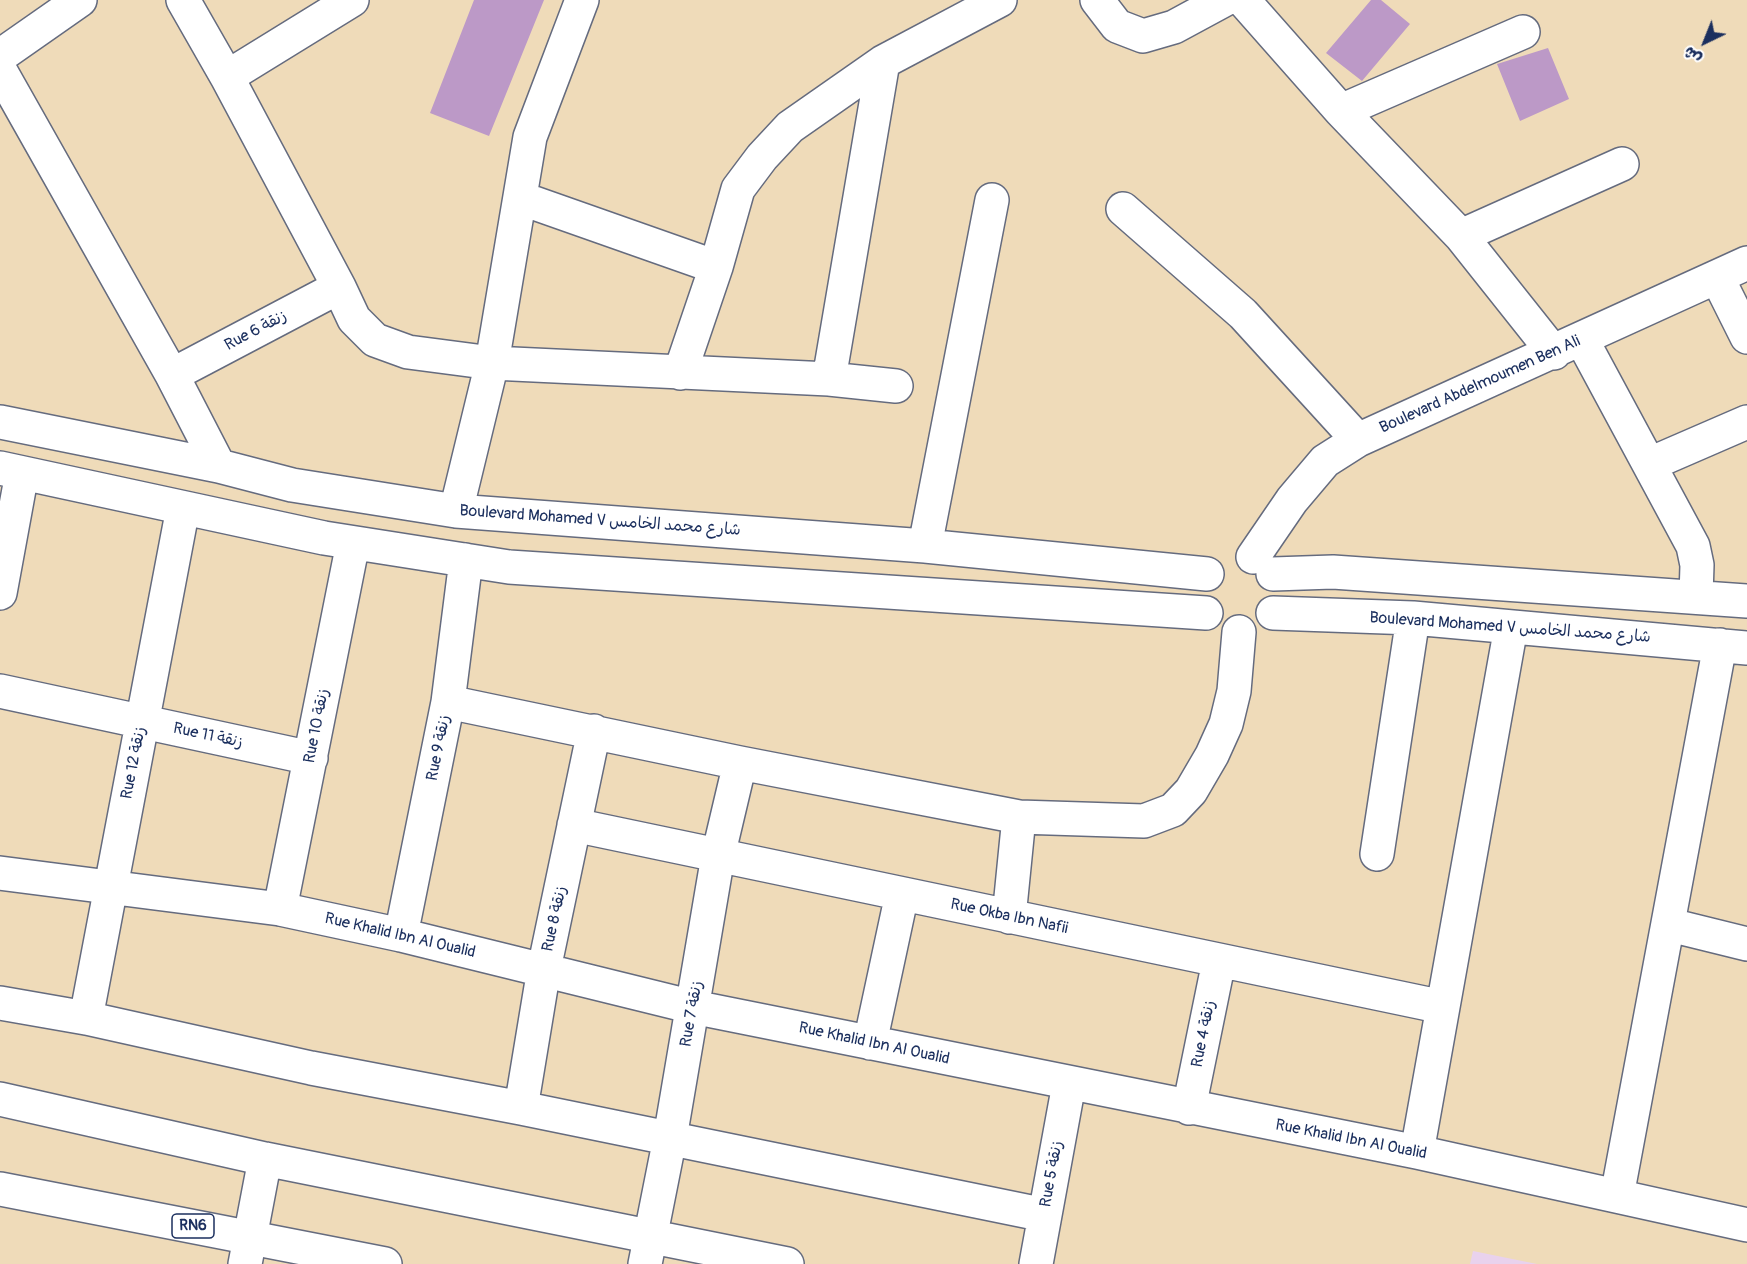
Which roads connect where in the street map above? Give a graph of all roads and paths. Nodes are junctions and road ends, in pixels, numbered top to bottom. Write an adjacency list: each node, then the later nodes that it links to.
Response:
1 (80, 0): 11 (street)
2 (183, 0): 14 (street)
3 (352, 0): 14 (street)
4 (582, 0): 17 (street)
5 (1000, 0): 9 (street)
6 (1097, 0): 7 (street)
7 (1224, 0)
8 (1243, 0): 15 (street)
9 (961, 8): 12 (street)
10 (1523, 32): 15 (street)
11 (0, 56)
12 (883, 62): 22 (street); 30 (street)
13 (0, 70): 29 (street)
14 (227, 77): 24 (street)
15 (1341, 111): 20 (street)
16 (1622, 164): 20 (street)
17 (520, 198): 22 (street); 27 (street)
18 (992, 200): 41 (street)
19 (1123, 209): 34 (street)
20 (1461, 236): 26 (street)
21 (1747, 263): 23 (street, Boulevard Abdelmoumen Ben Ali)
22 (716, 267): 28 (street)
23 (1717, 277): 25 (street); 26 (street, Boulevard Abdelmoumen Ben Ali)
24 (339, 287): 27 (street); 29 (street, Rue 6 زنقة)
25 (1747, 337)
26 (1568, 346): 34 (street, Boulevard Abdelmoumen Ben Ali); 35 (street)
27 (492, 363): 28 (street); 39 (street)
28 (681, 373): 30 (street)
29 (172, 375): 36 (street)
30 (829, 379): 31 (street)
31 (896, 386)
32 (0, 422): 36 (street, Boulevard Mohamed V شارع محمد الخامس)
33 (1747, 422): 35 (street)
34 (1358, 440): 43 (street, Boulevard Abdelmoumen Ben Ali)
35 (1650, 464): 46 (street)
36 (219, 466): 39 (street, Boulevard Mohamed V شارع محمد الخامس)
37 (11, 470): 38 (street); 45 (street)
38 (183, 508): 40 (street); 56 (street, Rue 12 زنقة)
39 (456, 511): 41 (street, Boulevard Mohamed V شارع محمد الخامس)
40 (353, 543): 42 (street); 58 (street, Rue 10 زنقة)
41 (925, 546): 44 (street, Boulevard Mohamed V شارع محمد الخامس)
42 (466, 560): 48 (street); 55 (street, Rue 9 زنقة)
43 (1263, 566): 44 (street); 46 (street); 49 (street)
44 (1207, 574): 48 (street)
45 (0, 593)
46 (1696, 596): 47 (street)
47 (1747, 601)
48 (1206, 613): 52 (street)
49 (1273, 613): 50 (street, Boulevard Mohamed V شارع محمد الخامس); 52 (street)
50 (1413, 618): 51 (street, Boulevard Mohamed V شارع محمد الخامس); 62 (street)
51 (1511, 627): 53 (street, Boulevard Mohamed V شارع محمد الخامس); 75 (street)
52 (1239, 632): 60 (street)
53 (1733, 646): 69 (street)
54 (0, 691): 56 (street, Rue 11 زنقة)
55 (448, 702): 57 (street); 70 (street, Rue 9 زنقة)
56 (142, 721): 58 (street, Rue 11 زنقة); 65 (street, Rue 12 زنقة)
57 (594, 731): 59 (street); 61 (street, Rue 8 زنقة)
58 (311, 758): 67 (street, Rue 10 زنقة)
59 (740, 763): 60 (street); 63 (street, Rue 7 زنقة)
60 (1019, 817): 68 (street)
61 (574, 825): 63 (street, Rue Okba Ibn Nafii); 73 (street, Rue 8 زنقة)
62 (1377, 854)
63 (718, 856): 66 (street, Rue Okba Ibn Nafii); 76 (street, Rue 7 زنقة)
64 (0, 873): 65 (street, Rue Khalid Ibn Al Oualid)
65 (110, 888): 67 (street, Rue Khalid Ibn Al Oualid); 77 (street, Rue 12 زنقة)
66 (902, 894): 68 (street, Rue Okba Ibn Nafii); 78 (street)
67 (280, 909): 70 (street, Rue Khalid Ibn Al Oualid)
68 (1009, 916): 72 (street, Rue Okba Ibn Nafii)
69 (1670, 925): 71 (street); 87 (street)
70 (401, 935): 73 (street, Rue Khalid Ibn Al Oualid)
71 (1747, 944)
72 (1219, 961): 75 (street, Rue Okba Ibn Nafii); 82 (street, Rue 4 زنقة)
73 (544, 969): 76 (street, Rue Khalid Ibn Al Oualid); 81 (street, Rue 8 زنقة)
74 (0, 1003): 77 (street)
75 (1443, 1007): 84 (street)
76 (693, 1008): 78 (street, Rue Khalid Ibn Al Oualid); 83 (street, Rue 7 زنقة)
77 (86, 1018): 81 (street)
78 (870, 1043): 79 (street, Rue Khalid Ibn Al Oualid)
79 (1068, 1084): 82 (street, Rue Khalid Ibn Al Oualid); 88 (street, Rue 5 زنقة)
80 (0, 1099): 85 (street)
81 (521, 1108): 83 (street)
82 (1189, 1108): 84 (street, Rue Khalid Ibn Al Oualid)
83 (670, 1138): 88 (street); 90 (street, Rue 7 زنقة)
84 (1417, 1152): 87 (street, Rue Khalid Ibn Al Oualid)
85 (265, 1159): 90 (street); 91 (street)
86 (0, 1189): 91 (street, RN6)
87 (1617, 1196): 89 (street, Rue Khalid Ibn Al Oualid)
88 (1045, 1215): 95 (street, Rue 5 زنقة)
89 (1747, 1225)
90 (648, 1250): 94 (street)
91 (247, 1251): 92 (street, RN6)
92 (301, 1255): 93 (street, RN6)
93 (385, 1264)
94 (786, 1264)
95 (1036, 1264)

